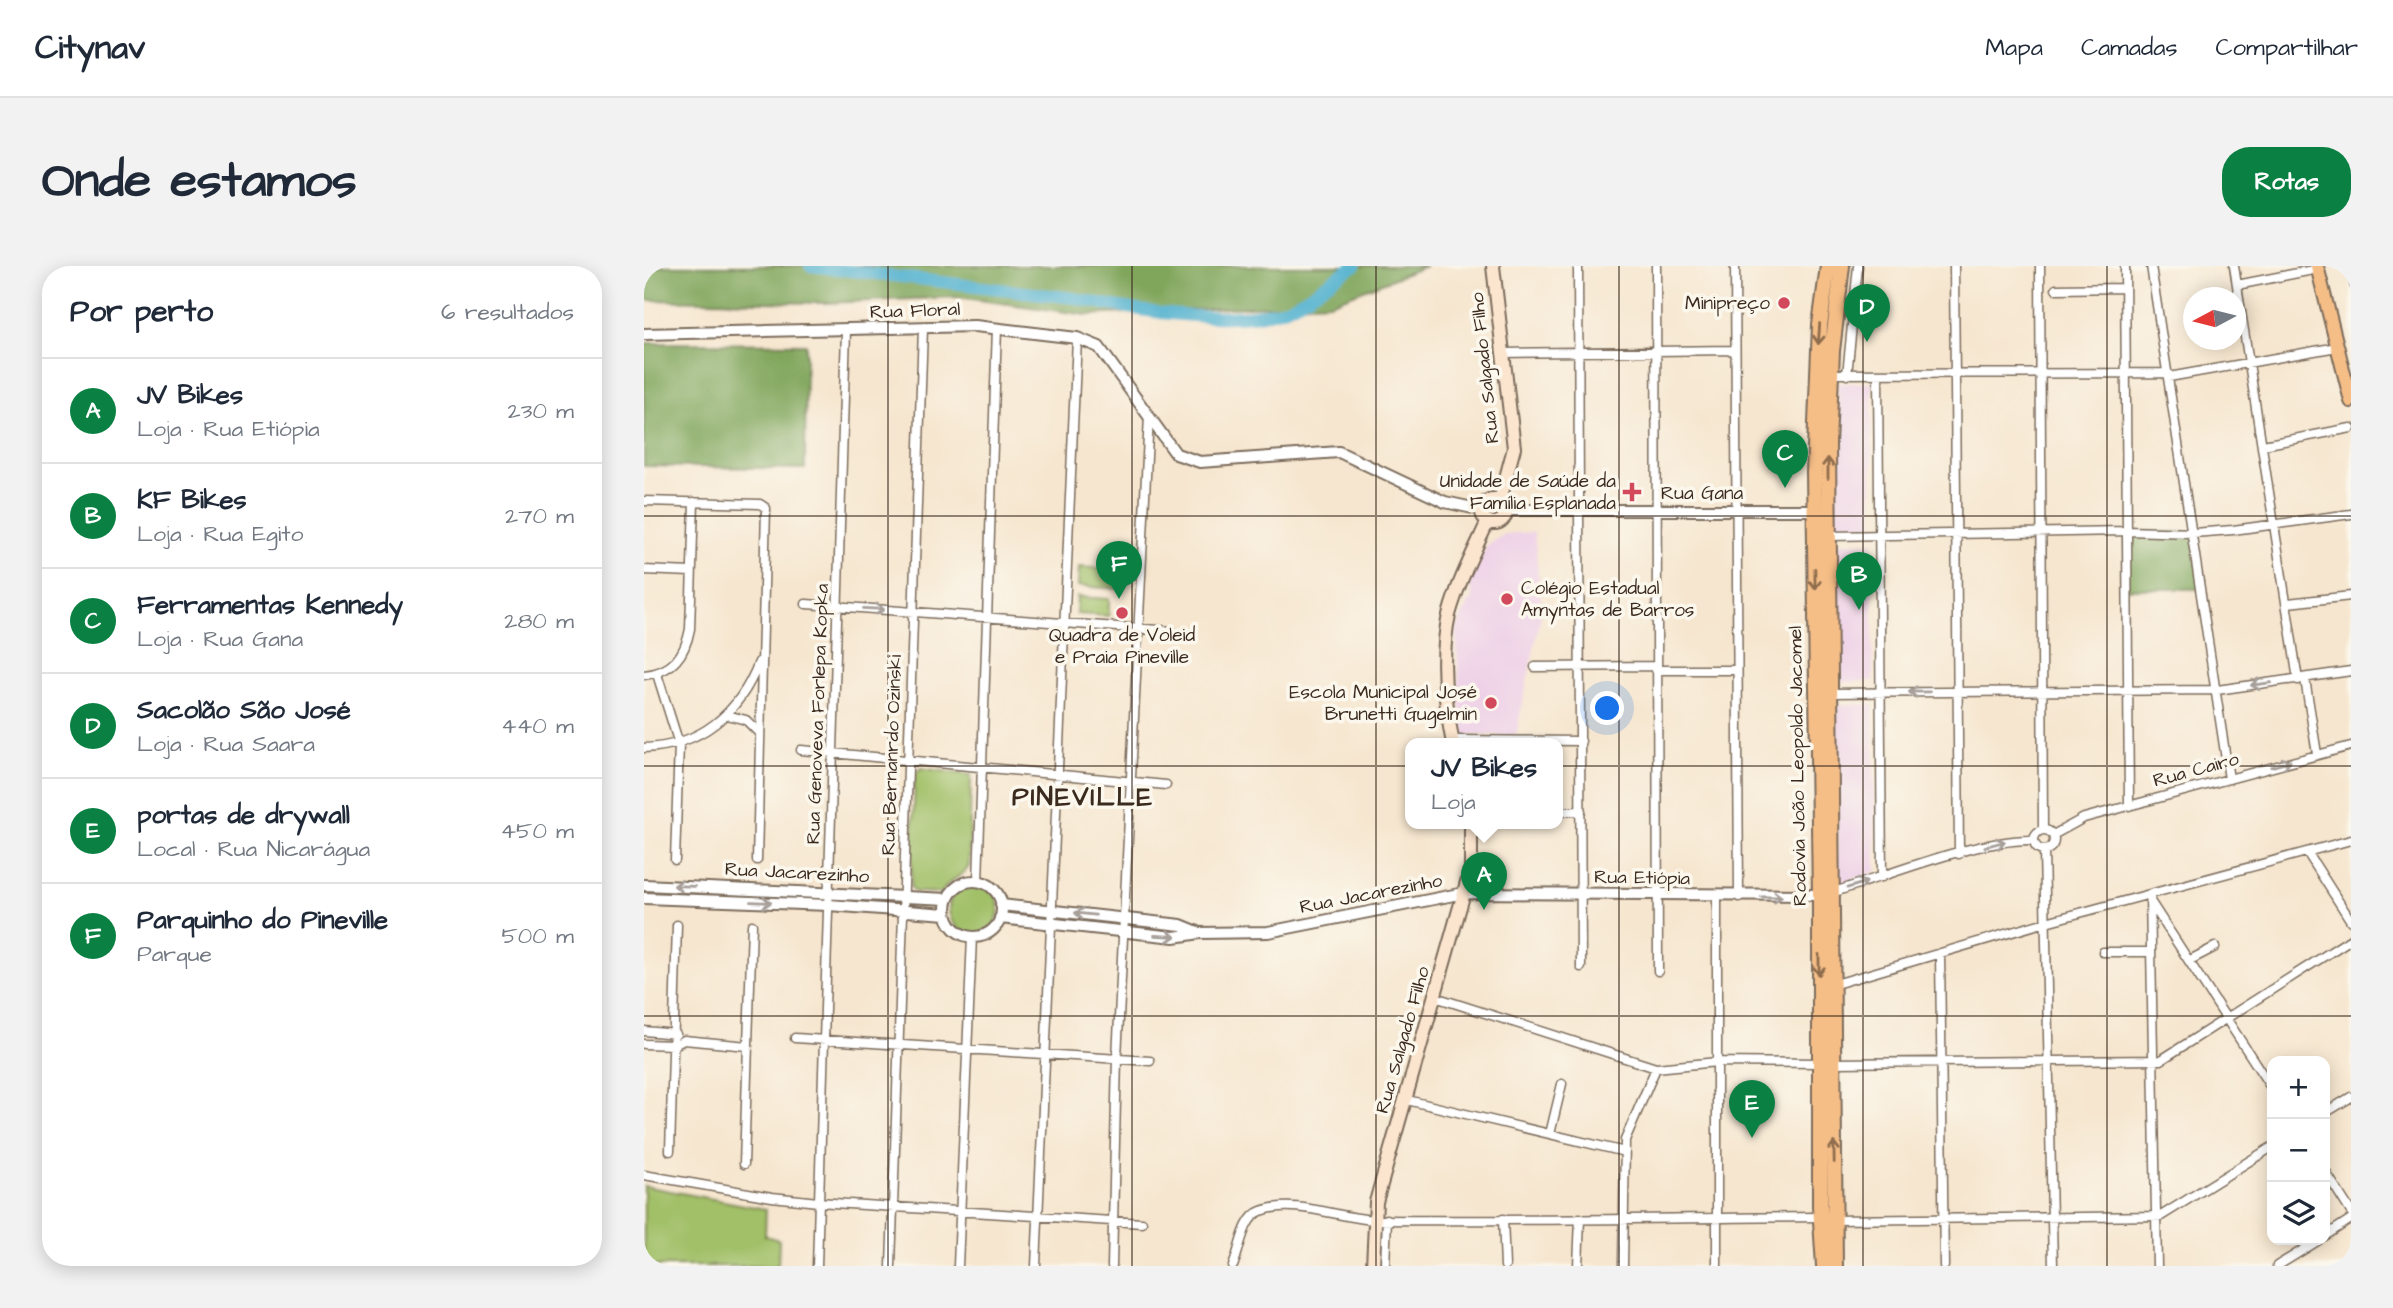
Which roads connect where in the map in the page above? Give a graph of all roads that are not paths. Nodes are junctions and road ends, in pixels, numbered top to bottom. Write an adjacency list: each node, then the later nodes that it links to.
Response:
1 (1578, 266): 25 (street)
2 (1656, 266): 24 (street)
3 (1735, 266): 23 (street)
4 (1828, 266): 43 (highway, Rodovia João Leopoldo Jacomel, one-way to 43)
5 (1842, 266): 30 (highway, Rodovia João Leopoldo Jacomel)
6 (1858, 266): 33 (street)
7 (1954, 266): 32 (street)
8 (2040, 266): 28 (street)
9 (2124, 266): 15 (street)
10 (2151, 266): 34 (street)
11 (2234, 266): 14 (street)
12 (2318, 267): 14 (street); 22 (main road)
13 (1493, 268): 26 (main road, Rua Salgado Filho)
14 (2237, 285): 27 (street)
15 (2125, 288): 16 (street); 29 (street)
16 (2056, 289)
17 (923, 328): 18 (street, Rua Floral); 19 (street, Rua Floral); 61 (street, Rua Bernanrdo Ozinski)
18 (997, 328): 21 (street, Rua Floral); 62 (street)
19 (846, 331): 20 (street, Rua Floral); 60 (street, Rua Genoveva Forlepa Kopka)
20 (644, 334)
21 (1077, 338): 36 (street, Rua Floral); 63 (street)
22 (2337, 347): 27 (street); 35 (main road)
23 (1734, 350): 24 (street); 42 (street)
24 (1656, 351): 25 (street); 45 (street)
25 (1579, 352): 26 (street); 44 (street)
26 (1504, 353): 41 (main road, Rua Salgado Filho)
27 (2250, 364): 34 (street); 38 (street)
28 (2040, 372): 29 (street); 32 (street); 50 (street)
29 (2125, 372): 34 (street); 49 (street)
30 (1831, 374): 33 (street); 54 (highway, Rodovia João Leopoldo Jacomel, one-way to 30)
31 (1878, 374): 32 (street); 33 (street); 51 (street)
32 (1955, 374): 52 (street)
33 (1847, 375)
34 (2168, 375): 53 (street)
35 (2351, 401)
36 (1149, 416): 47 (street, Rua Floral); 64 (street)
37 (2351, 428): 38 (street)
38 (2263, 445): 48 (street)
39 (644, 500): 40 (street)
40 (694, 502): 56 (street); 66 (street)
41 (1503, 505): 44 (street, Rua Gana); 47 (main road); 47 (main road)
42 (1735, 510): 43 (street, Rua Gana); 45 (street, Rua Gana); 70 (street)
43 (1814, 510): 54 (highway); 119 (highway, Rodovia João Leopoldo Jacomel, one-way to 119)
44 (1580, 511): 45 (street, Rua Gana); 68 (street)
45 (1657, 511): 69 (street)
46 (2351, 514): 48 (street)
47 (1485, 516): 83 (main road)
48 (2276, 525): 53 (street); 58 (street)
49 (2126, 531): 50 (street); 53 (street); 75 (street)
50 (2041, 532): 52 (street); 77 (street)
51 (1879, 533): 52 (street); 54 (street); 80 (street)
52 (1956, 533): 78 (street)
53 (2193, 533): 76 (street)
54 (1829, 536): 79 (highway, Rodovia João Leopoldo Jacomel)
55 (644, 570): 56 (street)
56 (691, 572): 72 (street)
57 (2351, 596): 58 (street)
58 (2288, 603): 74 (street)
59 (806, 604): 60 (street)
60 (837, 607): 61 (street, one-way to 61); 90 (street, Rua Genoveva Forlepa Kopka)
61 (913, 612): 62 (street); 92 (street, Rua Bernanrdo Ozinski)
62 (986, 617): 63 (street); 93 (street)
63 (1064, 621): 64 (street); 94 (street)
64 (1138, 628): 65 (street); 96 (street)
65 (1172, 631)
66 (762, 656): 81 (street); 82 (street)
67 (1535, 667): 68 (street)
68 (1581, 667): 69 (street); 85 (street)
69 (1656, 668): 70 (street); 120 (street)
70 (1736, 670): 122 (street)
71 (2351, 671): 74 (street)
72 (657, 674): 73 (street); 86 (street)
73 (644, 675)
74 (2302, 679): 76 (street, one-way to 76); 91 (street)
75 (2128, 690): 76 (street); 77 (street); 98 (street)
76 (2217, 690): 95 (street)
77 (2043, 691): 78 (street); 102 (street)
78 (1958, 692): 80 (street, one-way to 80); 108 (street)
79 (1828, 693): 80 (street); 119 (highway, Rodovia João Leopoldo Jacomel)
80 (1881, 693): 111 (street)
81 (727, 715): 82 (street); 86 (street)
82 (760, 733): 110 (street)
83 (1452, 738)
84 (1563, 741): 85 (street)
85 (1581, 741): 100 (street)
86 (679, 744): 88 (street); 109 (street)
87 (2351, 746): 91 (street, Rua Cairo)
88 (644, 748)
89 (801, 750): 90 (street)
90 (831, 752): 92 (street); 115 (street, Rua Genoveva Forlepa Kopka)
91 (2317, 754): 95 (street, Rua Cairo, one-way to 91)
92 (908, 758): 93 (street); 117 (street, Rua Bernanrdo Ozinski)
93 (981, 765): 94 (street); 112 (street)
94 (1057, 773): 96 (street); 129 (street)
95 (2229, 779): 98 (street, Rua Cairo)
96 (1132, 780): 97 (street); 132 (street)
97 (1166, 785)
98 (2129, 806): 103 (street, Rua Cairo)
99 (1563, 811): 100 (street)
100 (1581, 811): 118 (street)
101 (1471, 829): 116 (main road, Rua Salgado Filho)
102 (2043, 830): 103 (street); 104 (street)
103 (2053, 835): 106 (street)
104 (2034, 840): 106 (street); 108 (street, one-way to 104)
105 (2351, 840): 107 (street)
106 (2044, 850): 134 (street)
107 (2307, 852): 123 (street); 133 (street)
108 (1959, 854): 111 (street)
109 (675, 860)
110 (757, 860)
111 (1882, 877): 119 (street, one-way to 111)
112 (978, 882): 125 (street); 127 (street)
113 (644, 885): 114 (street, Rua Jacarezinho)
114 (657, 885): 115 (street, Rua Jacarezinho, one-way to 114); 124 (street)
115 (829, 892): 117 (street, Rua Jacarezinho); 126 (street, Rua Genoveva Forlepa Kopka)
116 (1464, 893): 118 (street, Rua Etiópia); 139 (street, Rua Jacarezinho); 150 (main road, Rua Salgado Filho)
117 (903, 895): 125 (street, Rua Jacarezinho); 128 (street, Rua Bernanrdo Ozinski)
118 (1581, 895): 120 (street, Rua Etiópia); 147 (street)
119 (1825, 895): 122 (street, Rua Etiópia, one-way to 119); 149 (highway, Rodovia João Leopoldo Jacomel); 169 (highway, Rodovia João Leopoldo Jacomel, one-way to 169)
120 (1658, 896): 121 (street, Rua Etiópia); 148 (street)
121 (1717, 897): 122 (street, Rua Etiópia); 168 (street)
122 (1739, 897)
123 (2150, 897): 134 (street); 144 (street); 146 (street)
124 (649, 899): 126 (street, Rua Jacarezinho, one-way to 126)
125 (948, 899): 130 (street)
126 (829, 905): 128 (street, Rua Jacarezinho); 155 (street, Rua Genoveva Forlepa Kopka)
127 (1001, 905): 129 (street, Rua Jacarezinho); 131 (street)
128 (903, 910): 130 (street, Rua Jacarezinho); 160 (street, Rua Bernanrdo Ozinski)
129 (1051, 911): 132 (street, Rua Jacarezinho, one-way to 129); 135 (street)
130 (947, 914): 140 (street)
131 (1000, 918): 135 (street, Rua Jacarezinho); 140 (street)
132 (1126, 919): 138 (street); 139 (street, Rua Jacarezinho)
133 (2351, 921)
134 (2046, 922): 145 (street); 167 (street)
135 (1051, 924): 138 (street, Rua Jacarezinho); 162 (street)
136 (677, 925): 153 (street)
137 (752, 925): 159 (street)
138 (1124, 932): 139 (street, Rua Jacarezinho, one-way to 139); 163 (street)
139 (1200, 933)
140 (972, 937): 161 (street)
141 (2351, 939): 151 (street)
142 (2215, 947): 146 (street)
143 (2104, 952): 144 (street)
144 (2151, 952): 164 (street)
145 (1940, 953): 149 (street); 166 (street)
146 (2190, 960): 151 (street)
147 (1581, 967)
148 (1658, 971)
149 (1832, 985): 169 (highway, Rodovia João Leopoldo Jacomel)
150 (1435, 996): 170 (street); 174 (main road, Rua Salgado Filho)
151 (2227, 1018): 164 (street); 171 (street)
152 (644, 1031): 153 (street)
153 (673, 1032): 156 (street); 158 (street)
154 (795, 1038): 155 (street)
155 (824, 1038): 160 (street); 183 (street, Rua Genoveva Forlepa Kopka)
156 (684, 1040): 158 (street); 159 (street)
157 (644, 1044): 158 (street)
158 (674, 1045): 178 (street)
159 (748, 1046): 180 (street)
160 (898, 1046): 161 (street); 184 (street, Rua Bernanrdo Ozinski)
161 (967, 1049): 162 (street); 185 (street)
162 (1045, 1052): 163 (street); 188 (street)
163 (1117, 1058): 165 (street); 199 (street)
164 (2152, 1060): 167 (street); 187 (street)
165 (1150, 1061)
166 (1941, 1061): 167 (street); 169 (street); 196 (street)
167 (2049, 1061): 191 (street)
168 (1717, 1062): 169 (street); 170 (street); 190 (street)
169 (1826, 1063): 195 (highway, Rodovia João Leopoldo Jacomel)
170 (1656, 1068): 179 (street)
171 (2267, 1081)
172 (1562, 1084): 176 (street)
173 (2351, 1097): 175 (street)
174 (1407, 1100): 176 (street); 198 (main road, Rua Salgado Filho)
175 (2330, 1110)
176 (1550, 1134): 179 (street)
177 (2267, 1150): 187 (street)
178 (670, 1151)
179 (1625, 1152): 189 (street)
180 (744, 1164)
181 (644, 1175): 183 (street)
182 (2330, 1179): 186 (street)
183 (818, 1202): 184 (street); 204 (street, Rua Genoveva Forlepa Kopka)
184 (893, 1206): 185 (street); 205 (street, Rua Bernanrdo Ozinski)
185 (961, 1212): 188 (street); 206 (street)
186 (2351, 1212)
187 (2154, 1217): 191 (street); 219 (street)
188 (1039, 1218): 199 (street); 207 (street)
189 (1623, 1218): 190 (street); 194 (street); 214 (street)
190 (1717, 1218): 195 (street); 215 (street)
191 (2053, 1218): 196 (street); 218 (street)
192 (1387, 1219): 193 (street); 198 (street); 211 (street)
193 (1503, 1219): 194 (street); 212 (street)
194 (1580, 1219): 213 (street)
195 (1827, 1219): 196 (street); 203 (highway, Rodovia João Leopoldo Jacomel); 216 (highway)
196 (1943, 1219): 217 (street)
197 (2351, 1219): 201 (street)
198 (1373, 1220): 209 (street); 210 (main road, Rua Salgado Filho)
199 (1112, 1222): 200 (street); 208 (street)
200 (1142, 1223)
201 (2330, 1233)
202 (2311, 1245): 220 (street)
203 (1832, 1264)
204 (817, 1266)
205 (891, 1266)
206 (958, 1266)
207 (1036, 1266)
208 (1112, 1266)
209 (1233, 1266)
210 (1373, 1266)
211 (1385, 1266)
212 (1505, 1266)
213 (1578, 1266)
214 (1623, 1266)
215 (1717, 1266)
216 (1818, 1266)
217 (1944, 1266)
218 (2053, 1266)
219 (2157, 1266)
220 (2277, 1266)

